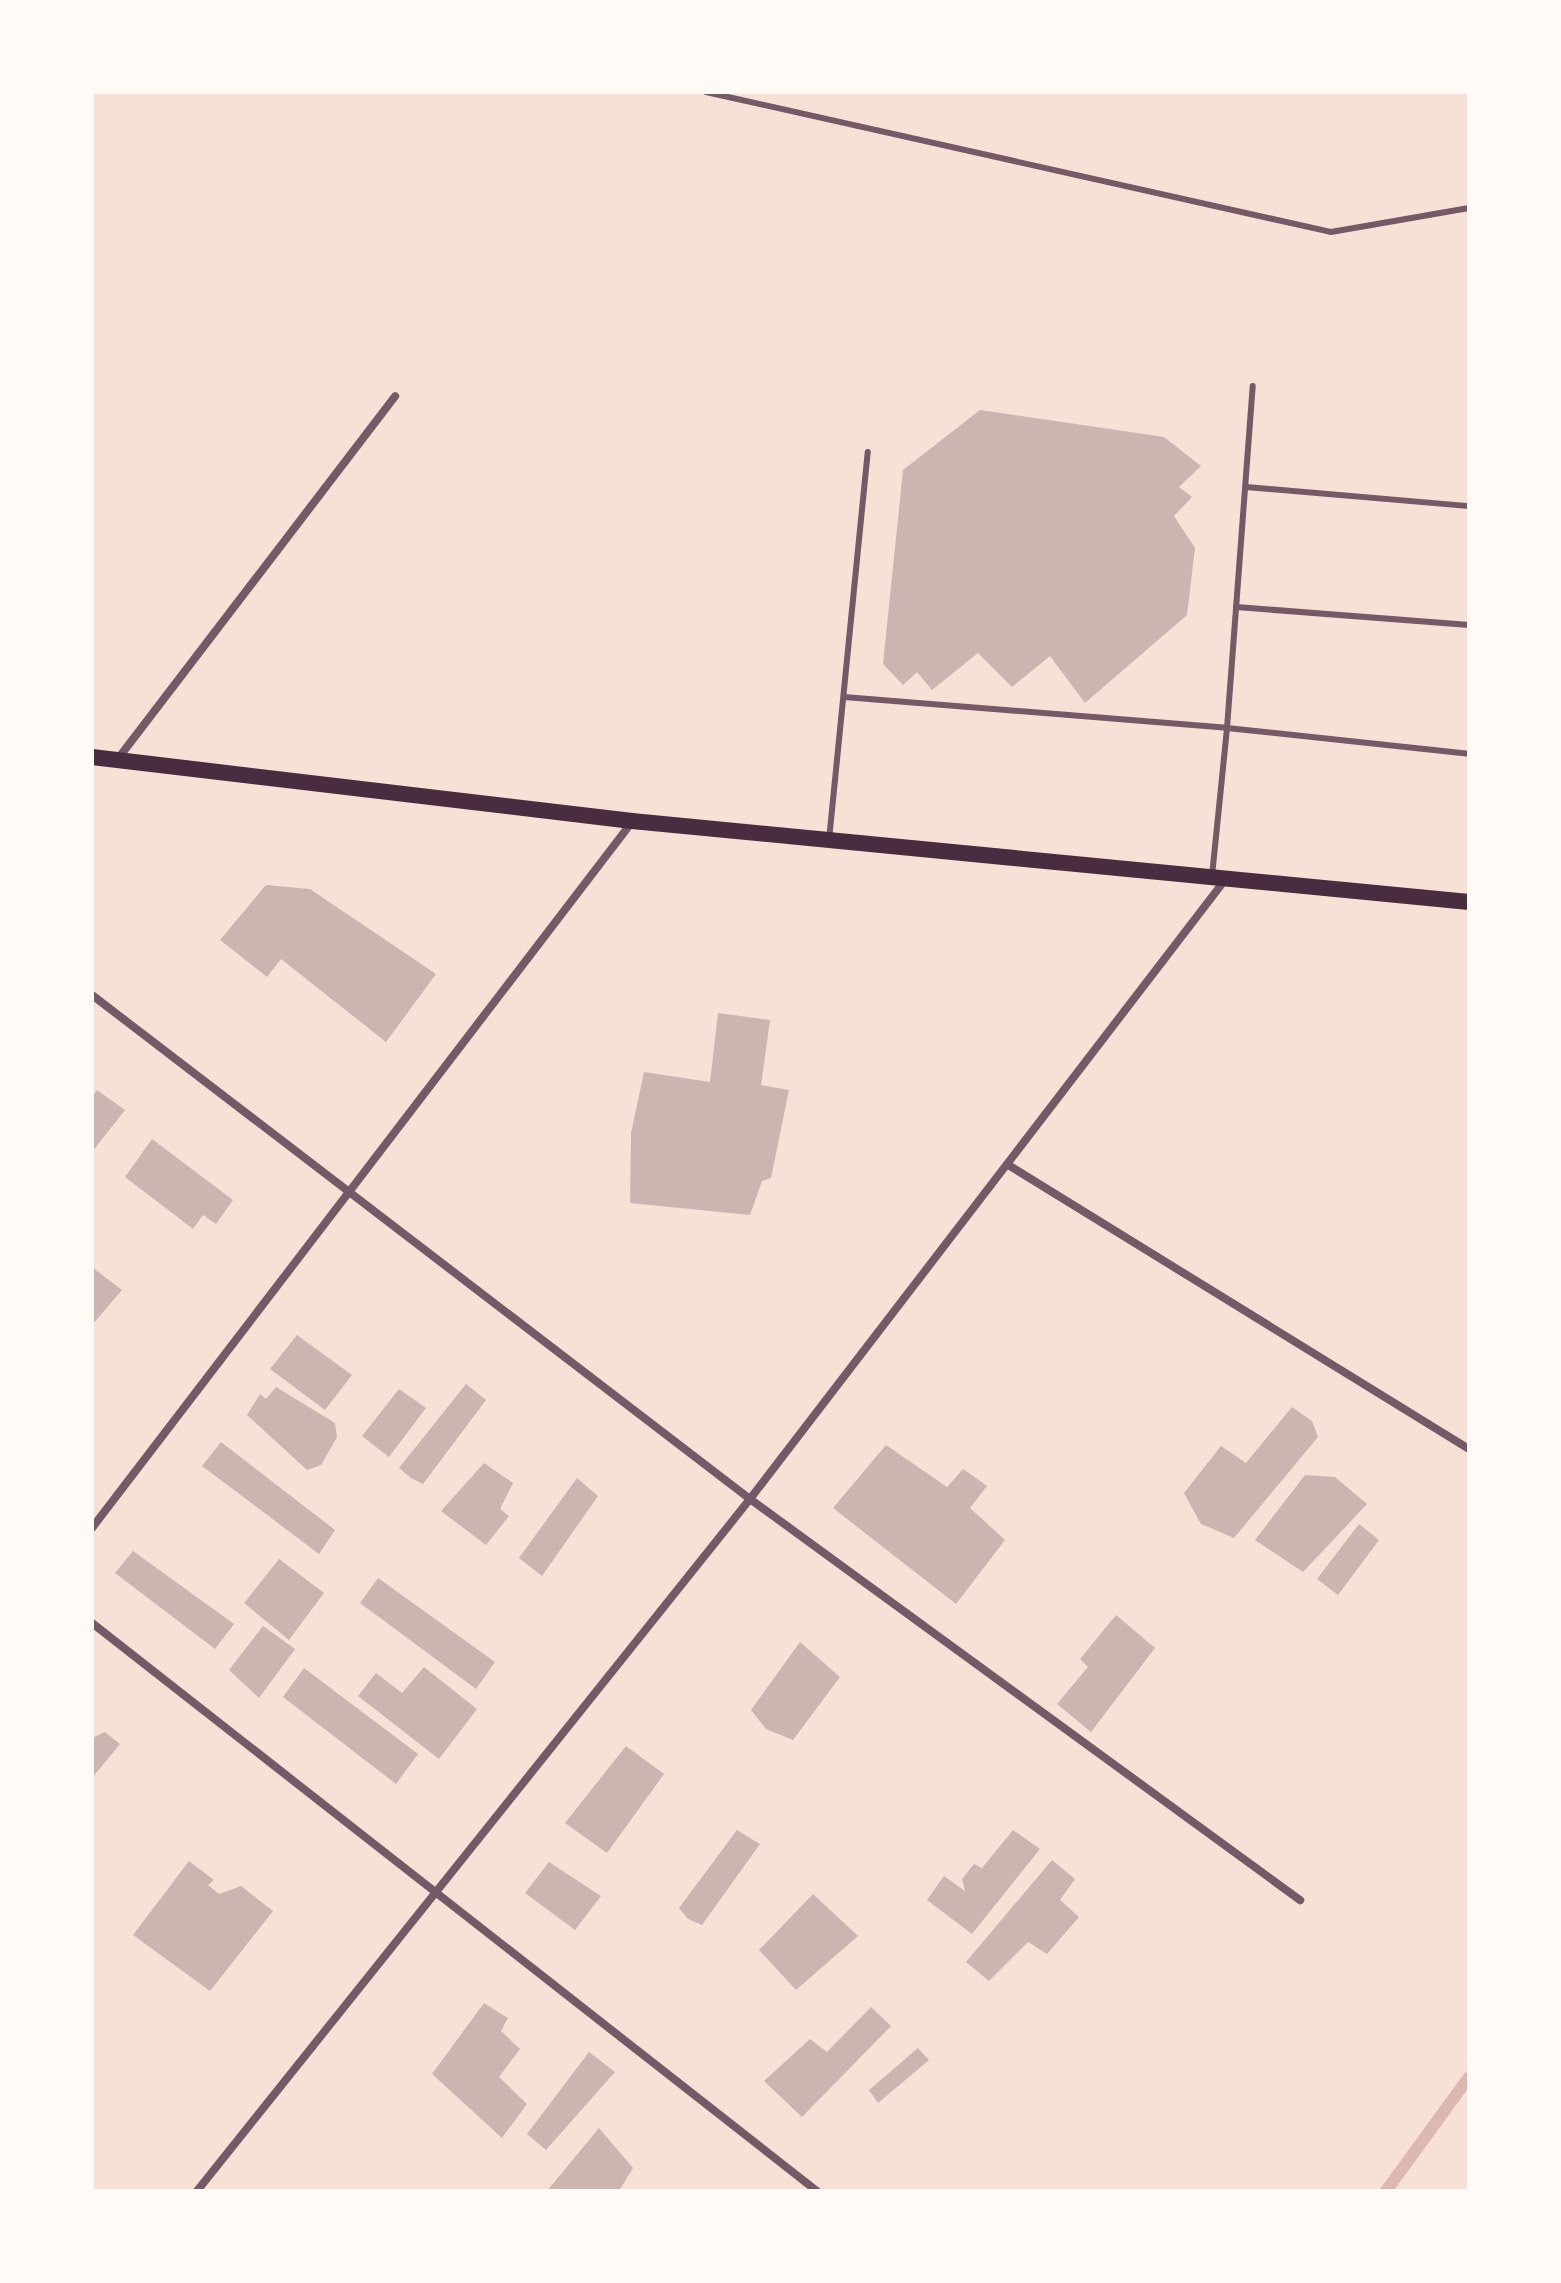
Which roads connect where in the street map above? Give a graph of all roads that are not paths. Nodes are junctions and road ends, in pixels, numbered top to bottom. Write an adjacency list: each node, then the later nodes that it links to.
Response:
1 (706, 92): 2 (lane)
2 (1469, 208)
3 (1253, 386): 6 (lane)
4 (395, 396): 14 (street)
5 (868, 452): 10 (lane)
6 (1246, 487): 7 (lane); 8 (lane)
7 (1469, 506)
8 (1236, 607): 9 (lane); 11 (lane)
9 (1469, 625)
10 (844, 697): 11 (lane); 16 (lane)
11 (1227, 728): 12 (lane); 17 (lane)
12 (1469, 754)
13 (92, 757): 14 (main road)
14 (117, 760): 15 (main road)
15 (632, 821): 16 (main road); 21 (street)
16 (829, 840): 17 (main road)
17 (1218, 878): 18 (main road); 20 (street)
18 (1469, 902)
19 (92, 995): 21 (street)
20 (1010, 1166): 22 (street); 23 (street)
21 (349, 1192): 23 (street); 24 (street)
22 (1469, 1449)
23 (750, 1499): 26 (street); 27 (street)
24 (92, 1528)
25 (92, 1623): 26 (street)
26 (434, 1895): 28 (street); 29 (street)
27 (1300, 1900)
28 (197, 2191)
29 (817, 2191)

